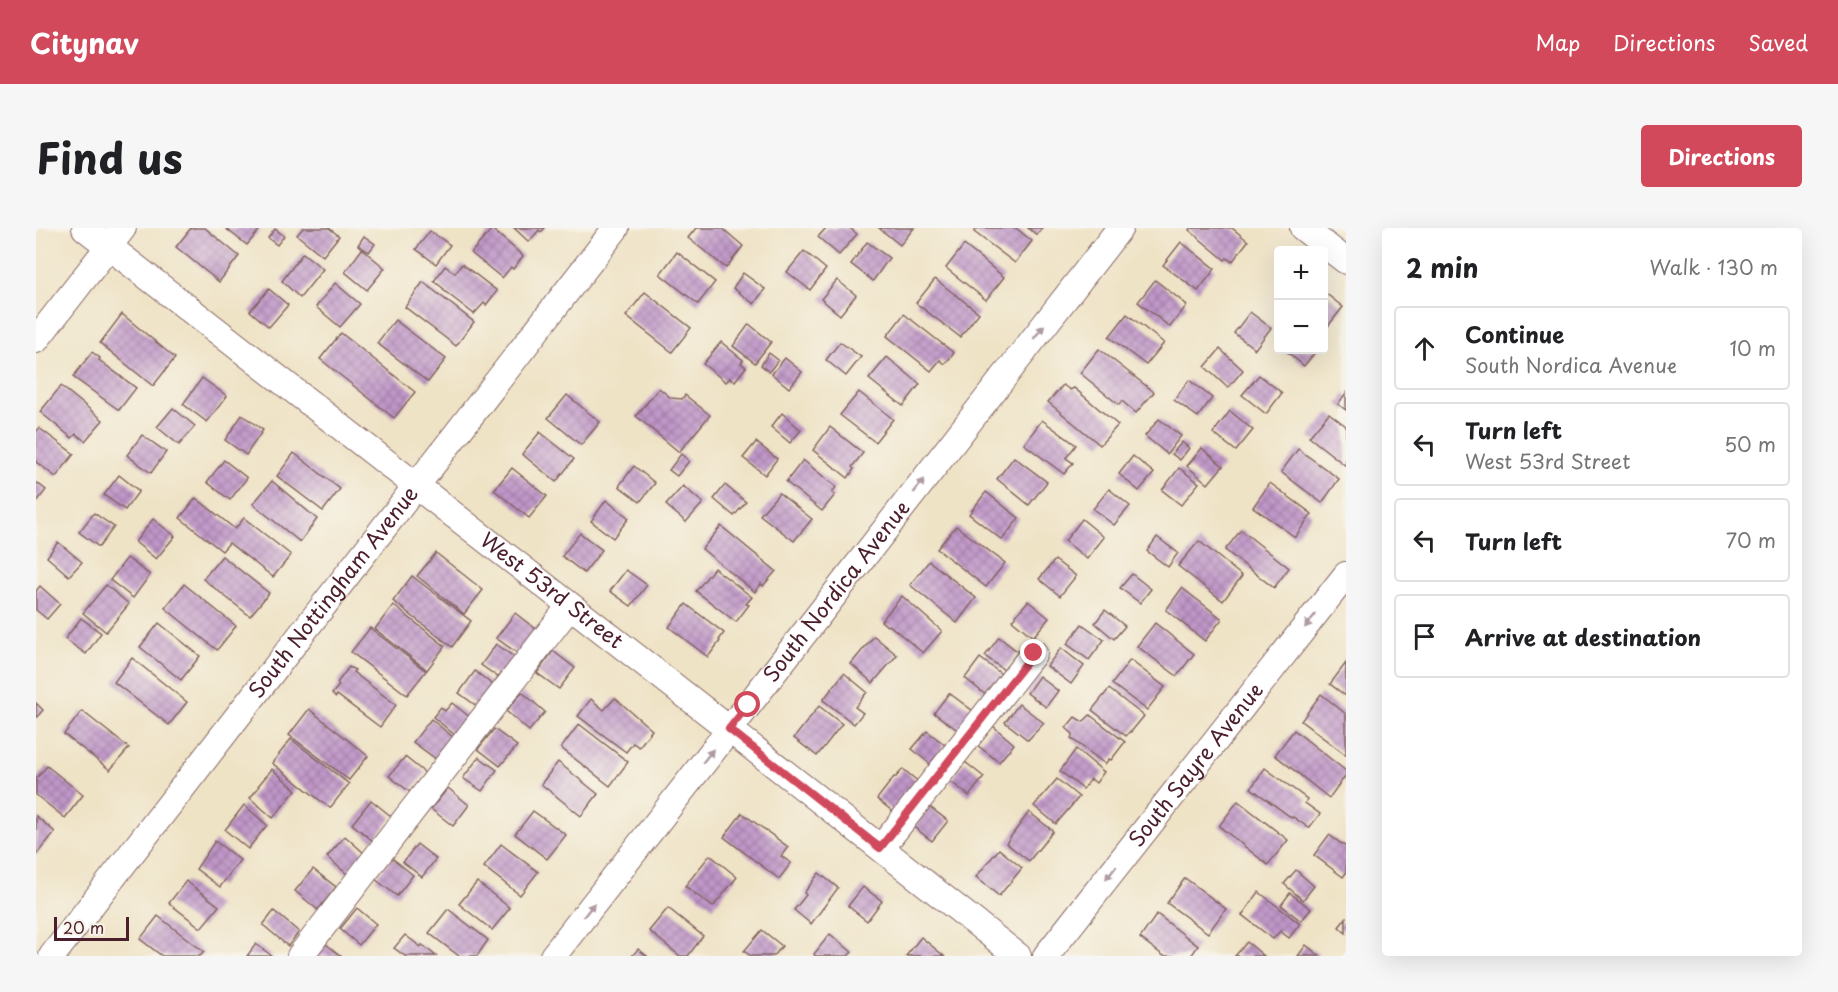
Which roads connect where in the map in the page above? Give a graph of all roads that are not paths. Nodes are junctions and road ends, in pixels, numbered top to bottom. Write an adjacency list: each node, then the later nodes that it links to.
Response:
1 (85, 228): 5 (street, West 53rd Street)
2 (616, 228): 8 (street, South Nottingham Avenue)
3 (1120, 228): 12 (street, South Nordica Avenue, one-way to 3)
4 (1303, 228): 6 (street)
5 (116, 237): 7 (street); 8 (street, West 53rd Street)
6 (1344, 256)
7 (36, 340)
8 (416, 487): 10 (street, West 53rd Street); 14 (street, South Nottingham Avenue)
9 (1346, 575): 18 (street, South Sayre Avenue, one-way to 18)
10 (570, 606): 12 (street, West 53rd Street); 15 (street)
11 (1034, 653): 13 (street)
12 (729, 729): 13 (street, West 53rd Street); 16 (street, South Nordica Avenue, one-way to 12)
13 (880, 848): 17 (street, West 53rd Street)
14 (52, 956)
15 (300, 956)
16 (553, 956)
17 (1018, 956)
18 (1046, 956)

